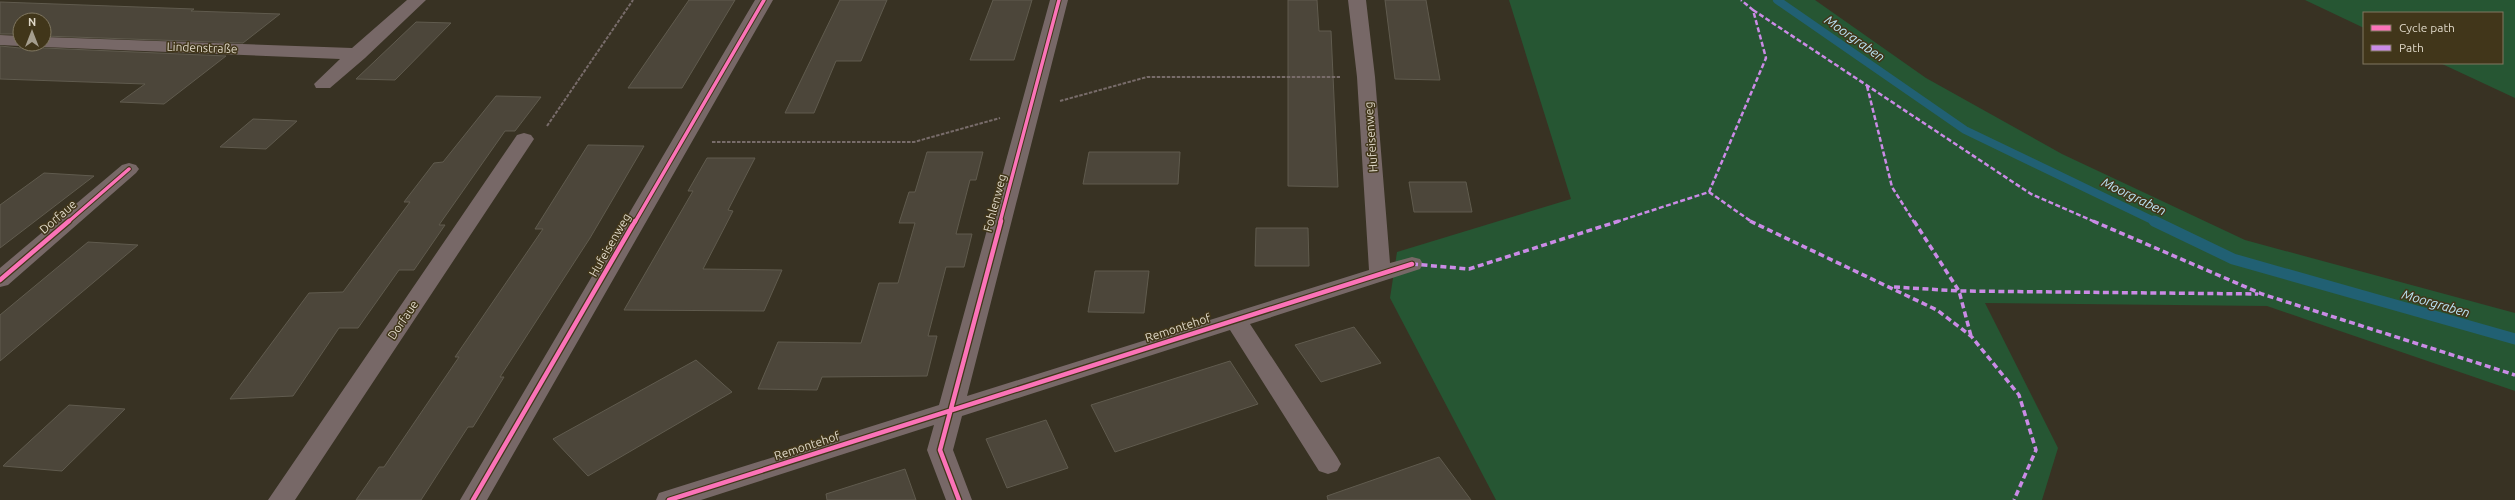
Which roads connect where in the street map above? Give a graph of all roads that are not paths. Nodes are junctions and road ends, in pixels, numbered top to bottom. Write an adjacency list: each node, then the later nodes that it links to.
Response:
1 (417, 0): 8 (street)
2 (764, 0): 19 (street, Hufeisenweg)
3 (1059, 0): 16 (street, Fohlenweg)
4 (1357, 0): 13 (street, Hufeisenweg)
5 (0, 40): 6 (street)
6 (12, 41)
7 (52, 42): 8 (street, Lindenstraße)
8 (359, 54): 9 (street)
9 (323, 84)
10 (524, 139): 18 (street, Dorfaue)
11 (129, 169): 14 (street, Dorfaue)
12 (1412, 264): 13 (street, Remontehof)
13 (1380, 274): 15 (street, Remontehof)
14 (0, 280)
15 (1236, 320): 16 (street, Remontehof); 17 (street)
16 (950, 411): 20 (street, Remontehof); 21 (street)
17 (1328, 464)
18 (281, 500)
19 (473, 500)
20 (669, 500)
21 (959, 500)

